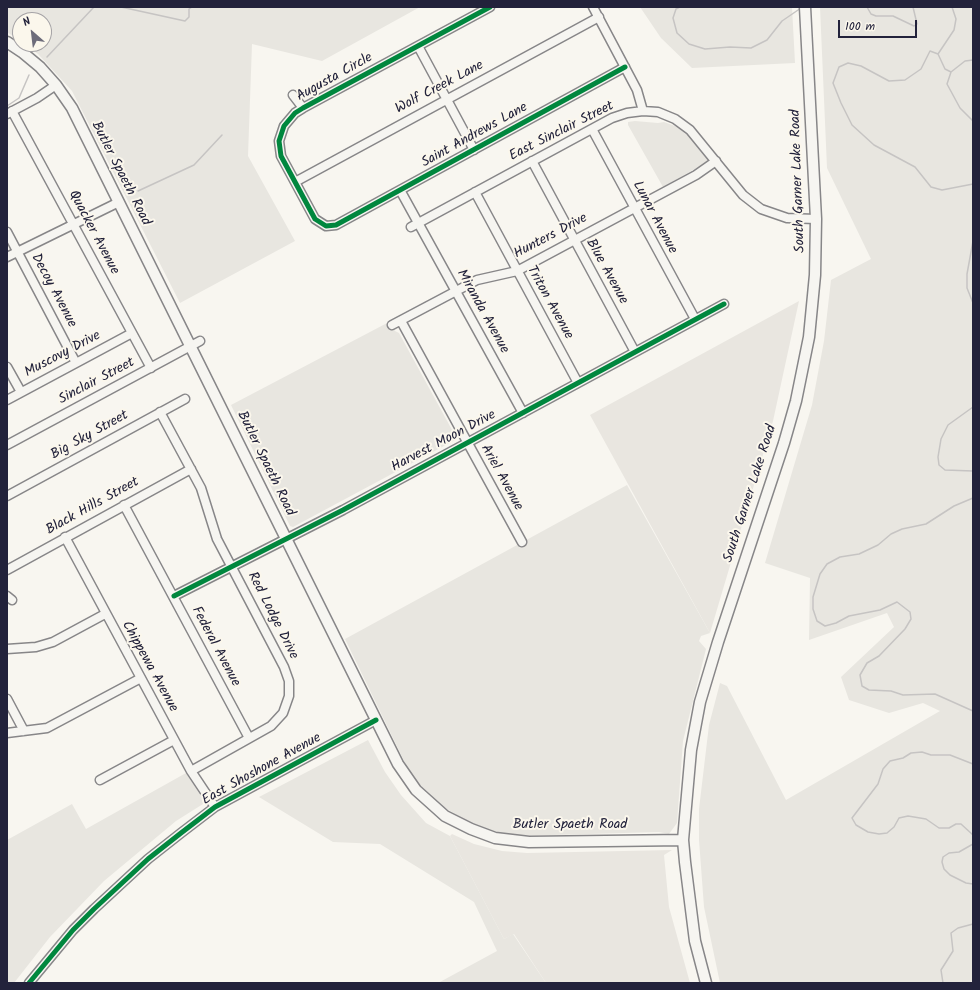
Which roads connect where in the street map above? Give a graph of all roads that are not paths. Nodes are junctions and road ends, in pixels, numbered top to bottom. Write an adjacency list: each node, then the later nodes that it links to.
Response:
1 (490, 7): 6 (street, Augusta Circle)
2 (593, 7): 4 (street)
3 (805, 7): 23 (main road, South Garner Lake Road)
4 (598, 17): 7 (street); 10 (street, Wolf Creek Lane)
5 (7, 42): 8 (main road, Butler Spaeth Road)
6 (418, 46): 10 (street); 11 (street, Augusta Circle)
7 (625, 67): 12 (street); 15 (street, Saint Andrews Lane)
8 (56, 85): 13 (street); 21 (main road, Butler Spaeth Road)
9 (293, 95): 11 (street)
10 (447, 99): 15 (street); 18 (street, Wolf Creek Lane)
11 (303, 108): 18 (street, Augusta Circle)
12 (643, 111): 14 (street, East Sinclair Street); 17 (street, East Sinclair Street)
13 (10, 113): 25 (street, Quacker Avenue)
14 (592, 129): 16 (street, East Sinclair Street); 22 (street, Lunar Avenue)
15 (474, 150): 19 (street, Saint Andrews Lane)
16 (532, 161): 20 (street, East Sinclair Street); 29 (street, Blue Avenue)
17 (716, 161): 22 (street, Hunters Drive); 23 (street, East Sinclair Street)
18 (295, 182): 26 (street, Augusta Circle)
19 (400, 190): 24 (street, Miranda Avenue); 26 (street, Saint Andrews Lane)
20 (474, 192): 24 (street, East Sinclair Street); 32 (street, Triton Avenue)
21 (119, 202): 25 (street); 40 (main road, Butler Spaeth Road)
22 (633, 208): 29 (street, Hunters Drive); 35 (street, Lunar Avenue)
23 (816, 219): 74 (main road, South Garner Lake Road)
24 (419, 222): 27 (street, East Sinclair Street); 33 (street, Miranda Avenue)
25 (74, 224): 30 (street); 38 (street, Quacker Avenue)
26 (336, 225)
27 (411, 227)
28 (7, 232): 30 (street, Decoy Avenue)
29 (574, 240): 32 (street, Hunters Drive); 41 (street, Blue Avenue)
30 (18, 252): 31 (street); 42 (street, Decoy Avenue)
31 (7, 258)
32 (516, 271): 33 (street, Hunters Drive); 45 (street, Triton Avenue)
33 (456, 292): 36 (street, Hunters Drive); 50 (street, Miranda Avenue)
34 (724, 304): 35 (street, Harvest Moon Drive)
35 (694, 320): 41 (street, Harvest Moon Drive)
36 (401, 321): 37 (street, Hunters Drive); 51 (street, Ariel Avenue)
37 (392, 325)
38 (132, 333): 42 (street, Muscovy Drive); 44 (street, Quacker Avenue)
39 (200, 341): 40 (street, Sinclair Street)
40 (190, 346): 44 (street, Sinclair Street); 57 (main road, Butler Spaeth Road)
41 (635, 352): 45 (street, Harvest Moon Drive)
42 (76, 362): 46 (street, Muscovy Drive)
43 (7, 367): 46 (street)
44 (151, 368): 52 (street, Sinclair Street)
45 (578, 383): 50 (street, Harvest Moon Drive)
46 (21, 392): 48 (street, Muscovy Drive)
47 (185, 399): 49 (street, Big Sky Street)
48 (7, 400)
49 (160, 412): 53 (street, Red Lodge Drive); 54 (street, Big Sky Street)
50 (523, 413): 51 (street, Harvest Moon Drive)
51 (467, 443): 57 (street, Harvest Moon Drive); 58 (street, Ariel Avenue)
52 (7, 445)
53 (191, 469): 55 (street, Black Hills Street); 59 (street, Red Lodge Drive)
54 (7, 496)
55 (124, 505): 56 (street, Black Hills Street); 61 (street, Federal Avenue)
56 (65, 537): 60 (street, Black Hills Street); 62 (street, Chippewa Avenue)
57 (286, 538): 59 (street, Harvest Moon Drive); 66 (main road, Butler Spaeth Road)
58 (522, 542)
59 (231, 566): 61 (street, Harvest Moon Drive); 69 (street, Red Lodge Drive)
60 (7, 570)
61 (174, 596): 69 (street, Federal Avenue)
62 (105, 614): 63 (street); 64 (street, Chippewa Avenue)
63 (7, 649)
64 (141, 678): 67 (street); 70 (street, Chippewa Avenue)
65 (7, 699): 67 (street)
66 (376, 720): 73 (street, East Shoshone Avenue); 74 (main road, Butler Spaeth Road)
67 (24, 731): 68 (street)
68 (7, 733)
69 (249, 738): 71 (street, Red Lodge Drive)
70 (174, 740): 71 (street, Chippewa Avenue); 72 (street)
71 (191, 771): 73 (street, Chippewa Avenue)
72 (100, 780)
73 (215, 807): 75 (street, East Shoshone Avenue)
74 (683, 840): 76 (main road, South Garner Lake Road)
75 (28, 983)
76 (706, 983)

